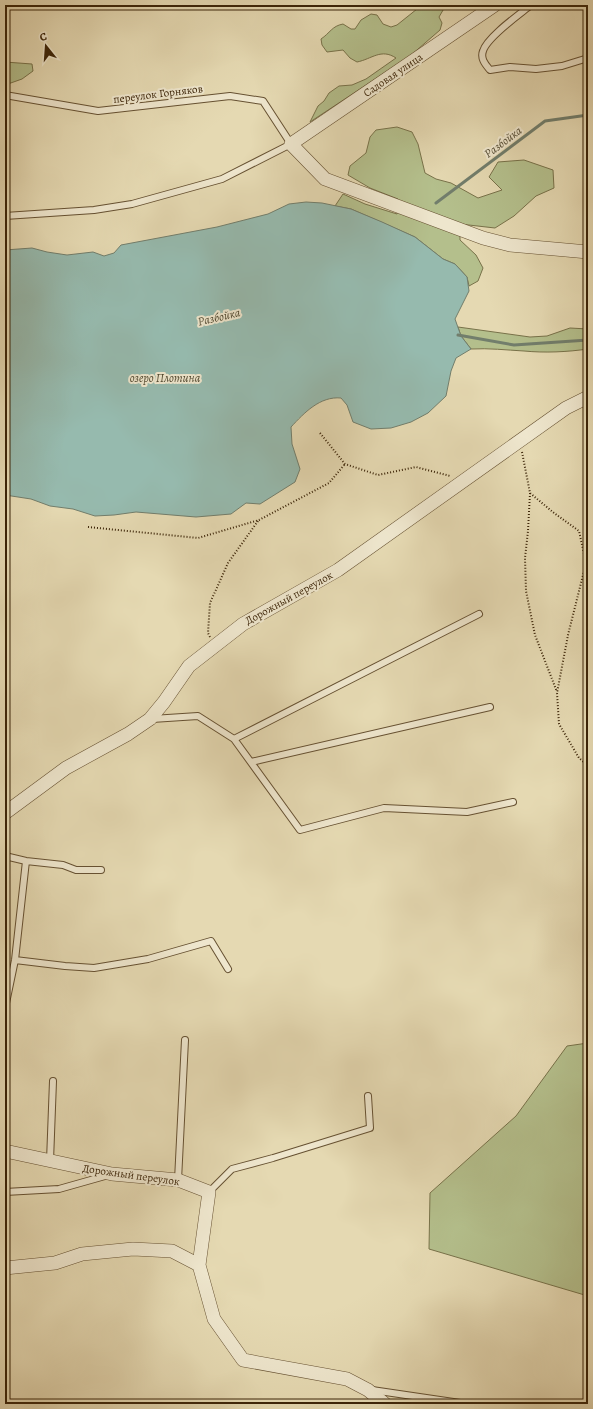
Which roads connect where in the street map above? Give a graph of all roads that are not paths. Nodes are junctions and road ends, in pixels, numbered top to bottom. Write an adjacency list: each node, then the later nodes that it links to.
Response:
1 (495, 5): 5 (street, Садовая улица)
2 (531, 5): 3 (lane)
3 (588, 58)
4 (5, 95): 5 (lane, переулок Горняков)
5 (292, 144): 6 (lane); 7 (street)
6 (5, 216)
7 (588, 252)
8 (588, 397): 11 (street, Дорожный переулок)
9 (479, 614): 12 (lane)
10 (490, 707): 13 (lane)
11 (150, 719): 12 (lane); 15 (street, Дорожный переулок)
12 (234, 739): 13 (lane)
13 (251, 762): 14 (lane)
14 (513, 802)
15 (5, 813)
16 (5, 856): 17 (lane)
17 (26, 861): 18 (lane); 19 (lane)
18 (101, 870)
19 (15, 960): 20 (lane); 21 (lane)
20 (228, 969)
21 (5, 1008)
22 (185, 1040): 28 (lane)
23 (52, 1081): 26 (lane)
24 (368, 1096): 30 (lane)
25 (5, 1151): 26 (street, Дорожный переулок)
26 (50, 1161): 27 (street, Дорожный переулок)
27 (112, 1174): 28 (street, Дорожный переулок); 29 (lane)
28 (178, 1180): 30 (street, Дорожный переулок)
29 (5, 1192)
30 (209, 1192): 31 (street)
31 (199, 1265): 32 (street); 33 (street)
32 (5, 1268)
33 (368, 1390): 34 (street); 35 (lane)
34 (385, 1404)
35 (467, 1404)

